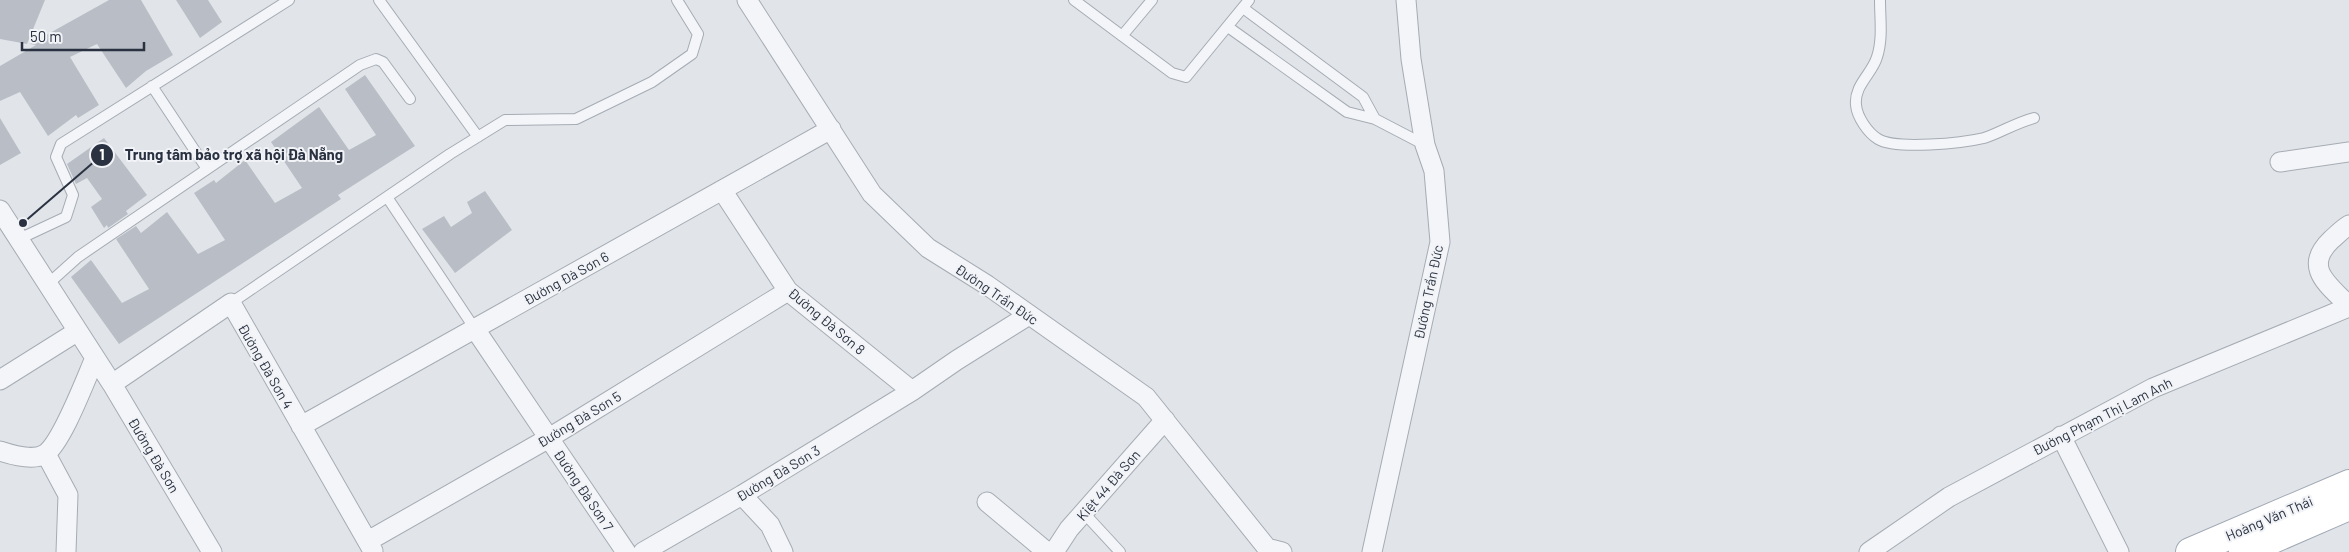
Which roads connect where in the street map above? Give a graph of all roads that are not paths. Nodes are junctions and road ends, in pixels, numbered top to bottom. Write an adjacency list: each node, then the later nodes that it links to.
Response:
1 (290, 0): 12 (lane)
2 (379, 0): 17 (lane)
3 (677, 0): 17 (lane)
4 (747, 0): 16 (street, Đường Trần Đức)
5 (1074, 0): 11 (lane)
6 (1152, 0): 11 (lane)
7 (1406, 0): 18 (street, Đường Trần Đức)
8 (1880, 0): 14 (lane)
9 (1246, 4): 10 (lane); 15 (lane)
10 (1228, 27): 11 (lane); 15 (lane)
11 (1122, 36)
12 (152, 86): 21 (lane); 26 (lane)
13 (410, 99): 21 (lane)
14 (2034, 118)
15 (1375, 119): 18 (lane)
16 (831, 129): 22 (street, Đường Đà Sơn 6); 31 (street, Đường Trần Đức)
17 (478, 137): 23 (lane)
18 (1425, 145): 59 (street, Đường Trần Đức)
19 (2349, 152): 20 (street)
20 (2280, 162)
21 (207, 169): 27 (lane)
22 (722, 190): 28 (street, Đường Đà Sơn 8); 32 (street, Đường Đà Sơn 6)
23 (387, 197): 29 (lane); 32 (lane)
24 (0, 210): 26 (street, Đường Đà Sơn)
25 (2349, 226): 30 (street, Đường Phạm Thị Lam Anh)
26 (19, 239): 27 (street, Đường Đà Sơn)
27 (48, 284): 33 (street, Đường Đà Sơn)
28 (788, 291): 37 (street, Đường Đà Sơn 8); 41 (street, Đường Đà Sơn 5)
29 (230, 304): 36 (street); 39 (street, Đường Đà Sơn 4)
30 (2349, 306): 40 (street, Đường Phạm Thị Lam Anh)
31 (1029, 315): 37 (street, Đường Đà Sơn 3); 38 (street, Đường Trần Đức)
32 (475, 329): 39 (street, Đường Đà Sơn 6); 41 (street, Đường Đà Sơn 7)
33 (78, 331): 34 (street, Đường Đà Sơn); 35 (street)
34 (95, 358): 36 (street, Đường Đà Sơn); 43 (street)
35 (0, 380)
36 (112, 384): 51 (street, Đường Đà Sơn)
37 (912, 391): 45 (street, Đường Đà Sơn 3)
38 (1165, 420): 48 (street, Kiệt 44 Đà Sơn); 58 (street, Đường Trần Đức)
39 (301, 426): 49 (street, Đường Đà Sơn 4)
40 (2061, 436): 60 (street, Đường Phạm Thị Lam Anh); 61 (street)
41 (548, 438): 49 (street, Đường Đà Sơn 5); 52 (street, Đường Đà Sơn 7)
42 (0, 451): 43 (street)
43 (46, 454): 50 (street)
44 (2349, 484): 62 (main road, Hoàng Văn Thái)
45 (742, 495): 53 (street, Đường Đà Sơn 3); 54 (street)
46 (987, 502): 55 (street)
47 (2349, 506): 63 (main road)
48 (1084, 513): 56 (street, Kiệt 44 Đà Sơn); 57 (lane)
49 (371, 547)
50 (66, 552)
51 (212, 552)
52 (626, 552)
53 (643, 552)
54 (784, 552)
55 (1047, 552)
56 (1054, 552)
57 (1120, 552)
58 (1282, 552)
59 (1372, 552)
60 (1869, 552)
61 (2119, 552)
62 (2190, 552)
63 (2243, 552)

